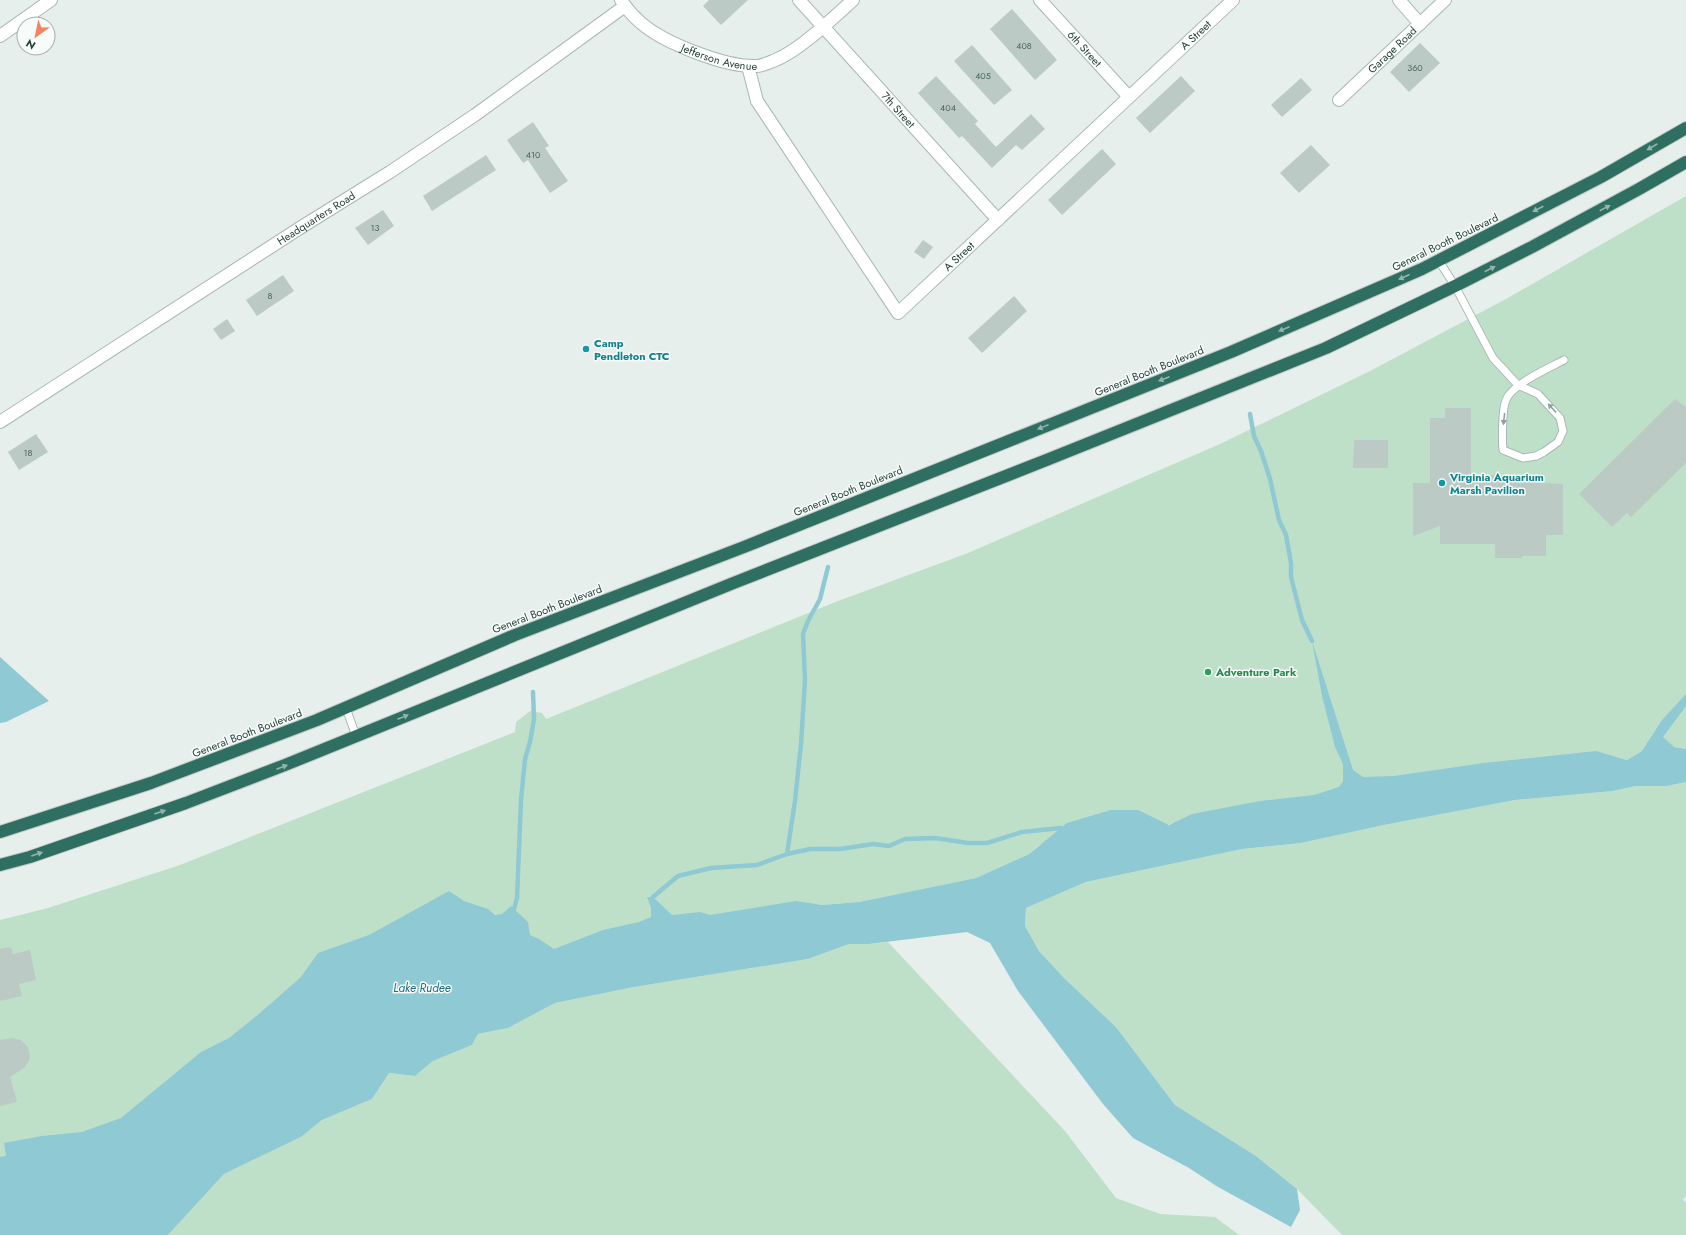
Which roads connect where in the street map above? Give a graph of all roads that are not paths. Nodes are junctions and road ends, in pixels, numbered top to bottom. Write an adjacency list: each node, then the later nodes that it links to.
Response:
1 (51, 0): 11 (street)
2 (799, 0): 10 (street, 7th Street)
3 (853, 0): 10 (street, Jefferson Avenue)
4 (1040, 0): 13 (street, 6th Street)
5 (1233, 0): 13 (street, A Street)
6 (1399, 0): 9 (street)
7 (1445, 0): 9 (street, Garage Road)
8 (623, 3): 12 (street, Jefferson Avenue); 22 (street, Headquarters Road)
9 (1420, 24): 14 (street, Garage Road)
10 (823, 26): 12 (street, Jefferson Avenue); 17 (street, 7th Street)
11 (0, 36)
12 (748, 66): 17 (street, A Street)
13 (1129, 97): 17 (street, A Street)
14 (1339, 100)
15 (1686, 128): 18 (highway, General Booth Boulevard, one-way to 18)
16 (1686, 162): 19 (highway, one-way to 16)
17 (998, 220)
18 (1439, 261): 19 (lane); 23 (highway, General Booth Boulevard, one-way to 23)
19 (1455, 286): 21 (lane); 24 (highway, one-way to 19)
20 (1564, 360): 21 (lane)
21 (1518, 385): 21 (lane, one-way to 21)
22 (0, 422)
23 (346, 708): 24 (lane); 25 (highway, General Booth Boulevard)
24 (356, 736): 26 (highway, one-way to 24)
25 (0, 832)
26 (0, 865)

